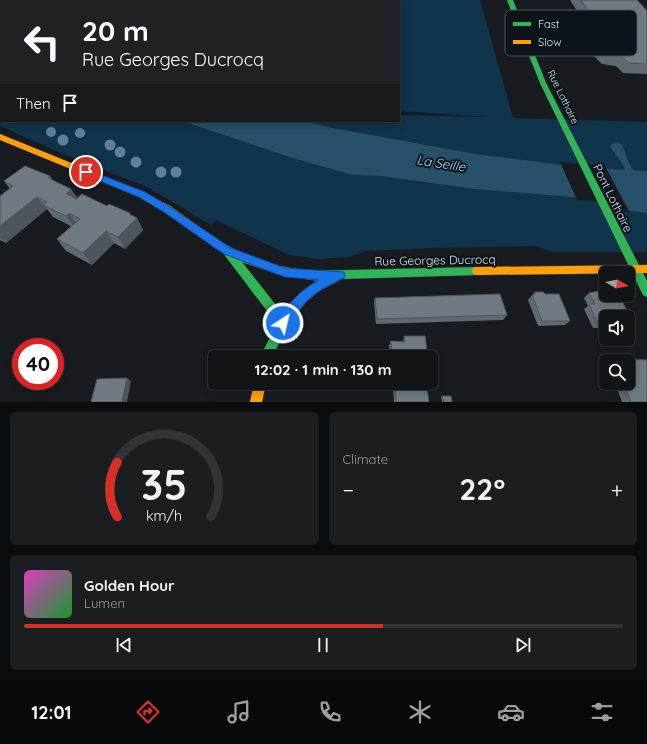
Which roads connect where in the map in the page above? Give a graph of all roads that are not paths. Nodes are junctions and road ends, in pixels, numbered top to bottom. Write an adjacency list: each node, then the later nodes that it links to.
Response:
1 (510, 0): 2 (street, Rue Lothaire)
2 (514, 10)
3 (532, 56): 5 (street, Rue Lothaire)
4 (0, 137): 6 (street, Rue Georges Ducrocq)
5 (570, 137): 7 (street, Pont Lothaire)
6 (227, 251): 12 (street, Rue Georges Ducrocq); 14 (street, Rue Georges Ducrocq)
7 (633, 266)
8 (635, 269): 9 (street, Rue Georges Ducrocq)
9 (647, 269)
10 (599, 270): 12 (street, Rue Georges Ducrocq)
11 (635, 271): 13 (street, Pont Lothaire)
12 (340, 275): 14 (street)
13 (647, 292)
14 (283, 323): 15 (street)
15 (270, 350)
16 (259, 390): 17 (street)
17 (256, 402)

